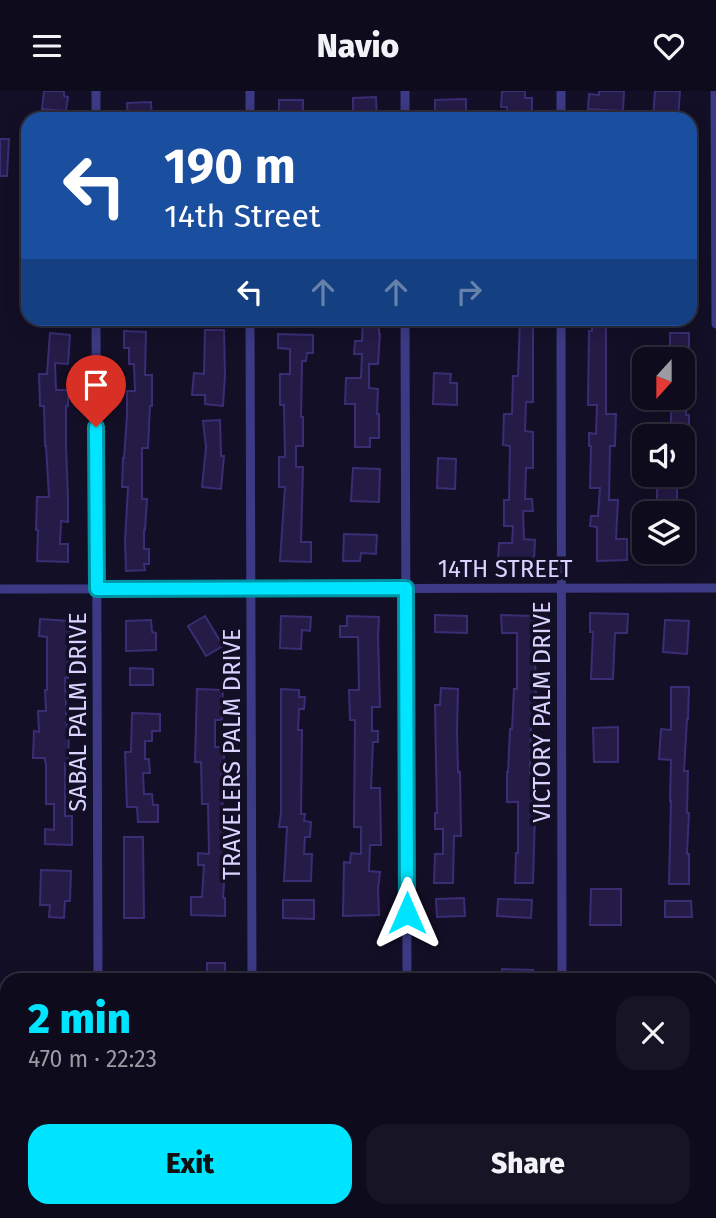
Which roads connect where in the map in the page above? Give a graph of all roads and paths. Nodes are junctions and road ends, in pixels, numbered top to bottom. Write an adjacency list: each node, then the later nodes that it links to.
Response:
1 (96, 91): 6 (street)
2 (250, 91): 7 (street)
3 (405, 91): 8 (street)
4 (561, 91): 9 (street)
5 (715, 91): 10 (street)
6 (96, 112)
7 (250, 112)
8 (405, 112)
9 (561, 112)
10 (716, 324)
11 (96, 326): 19 (street, SABAL PALM DRIVE)
12 (250, 326): 20 (street, TRAVELERS PALM DRIVE)
13 (405, 326): 15 (street)
14 (561, 326): 16 (street, VICTORY PALM DRIVE)
15 (406, 588): 16 (street, 14TH STREET); 20 (street, 14TH STREET); 23 (street)
16 (562, 588): 17 (street, 14TH STREET); 24 (street, VICTORY PALM DRIVE)
17 (716, 588)
18 (0, 589): 19 (street, 14TH STREET)
19 (97, 589): 20 (street, 14TH STREET); 21 (street, SABAL PALM DRIVE)
20 (251, 589): 22 (street, TRAVELERS PALM DRIVE)
21 (98, 973)
22 (251, 973)
23 (407, 973)
24 (562, 973)

